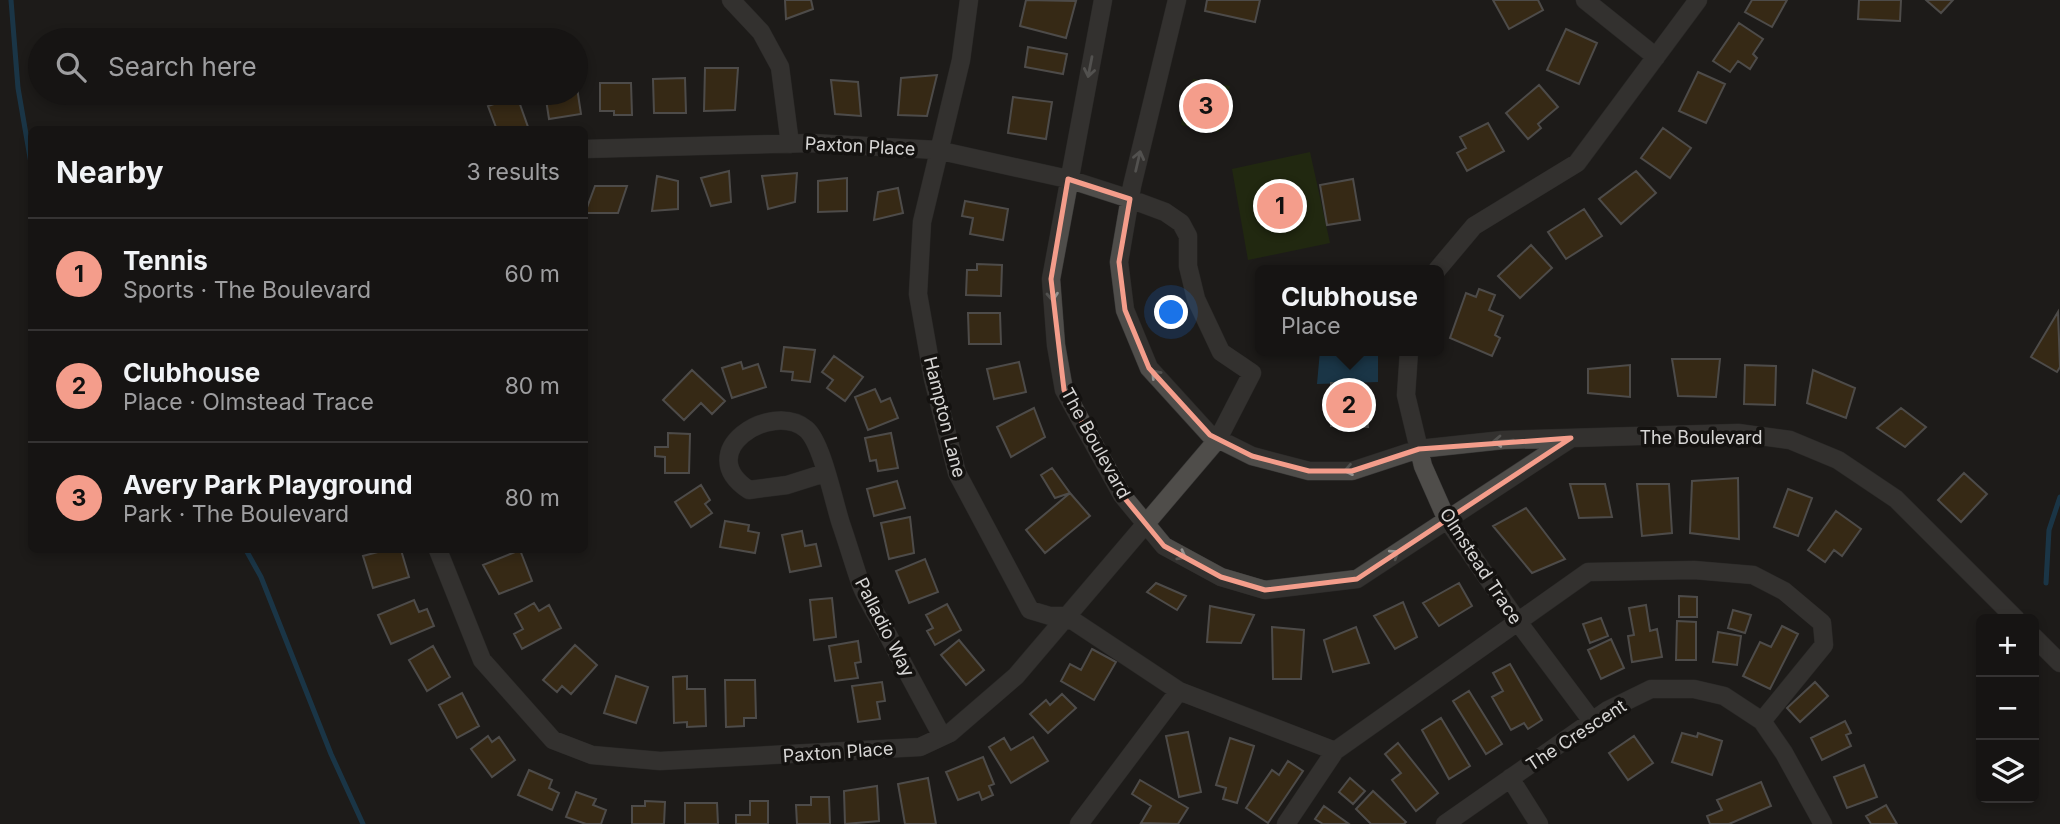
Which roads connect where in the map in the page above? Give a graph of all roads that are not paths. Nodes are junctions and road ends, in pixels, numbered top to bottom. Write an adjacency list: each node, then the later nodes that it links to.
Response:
1 (731, 0): 8 (street)
2 (969, 0): 10 (street, Hampton Lane)
3 (1104, 0): 11 (street, The Boulevard, one-way to 11)
4 (1177, 0): 12 (street, The Boulevard, one-way to 4)
5 (1585, 0): 7 (street)
6 (1697, 0): 7 (street)
7 (1656, 57): 13 (street)
8 (790, 144): 9 (street, Paxton Place); 10 (street, Paxton Place)
9 (588, 149)
10 (937, 150): 11 (street, Paxton Place); 23 (street, Hampton Lane)
11 (1068, 179): 12 (street, Paxton Place); 20 (street, The Boulevard, one-way to 20)
12 (1130, 199): 16 (street, The Boulevard, one-way to 12); 16 (street, Paxton Place)
13 (1441, 265)
14 (1409, 356): 17 (street, Olmstead Trace)
15 (1571, 438): 17 (street, The Boulevard, one-way to 17); 19 (street, The Boulevard); 22 (street, The Boulevard)
16 (1218, 439): 17 (street, The Boulevard, one-way to 16); 20 (street, Paxton Place)
17 (1419, 449): 19 (street, Olmstead Trace)
18 (825, 473): 18 (street, Palladio Way); 30 (street, Palladio Way)
19 (1446, 519): 20 (street, The Boulevard, one-way to 19); 24 (street, Olmstead Trace)
20 (1145, 522): 23 (street, Paxton Place)
21 (439, 553): 30 (street, Paxton Place)
22 (2011, 614)
23 (1066, 616): 27 (street, Hampton Lane); 30 (street, Paxton Place)
24 (1518, 622): 28 (street, Olmstead Trace); 29 (street); 31 (street)
25 (2039, 642): 26 (street)
26 (2060, 663)
27 (1179, 691): 31 (street, Hampton Lane); 33 (street)
28 (1592, 721): 29 (street, The Crescent); 32 (street, The Crescent)
29 (1762, 721): 37 (street, The Crescent)
30 (942, 737)
31 (1335, 751): 34 (street)
32 (1510, 778): 35 (street, The Crescent); 36 (street)
33 (1079, 824)
34 (1286, 824)
35 (1445, 824)
36 (1539, 824)
37 (1823, 824)

